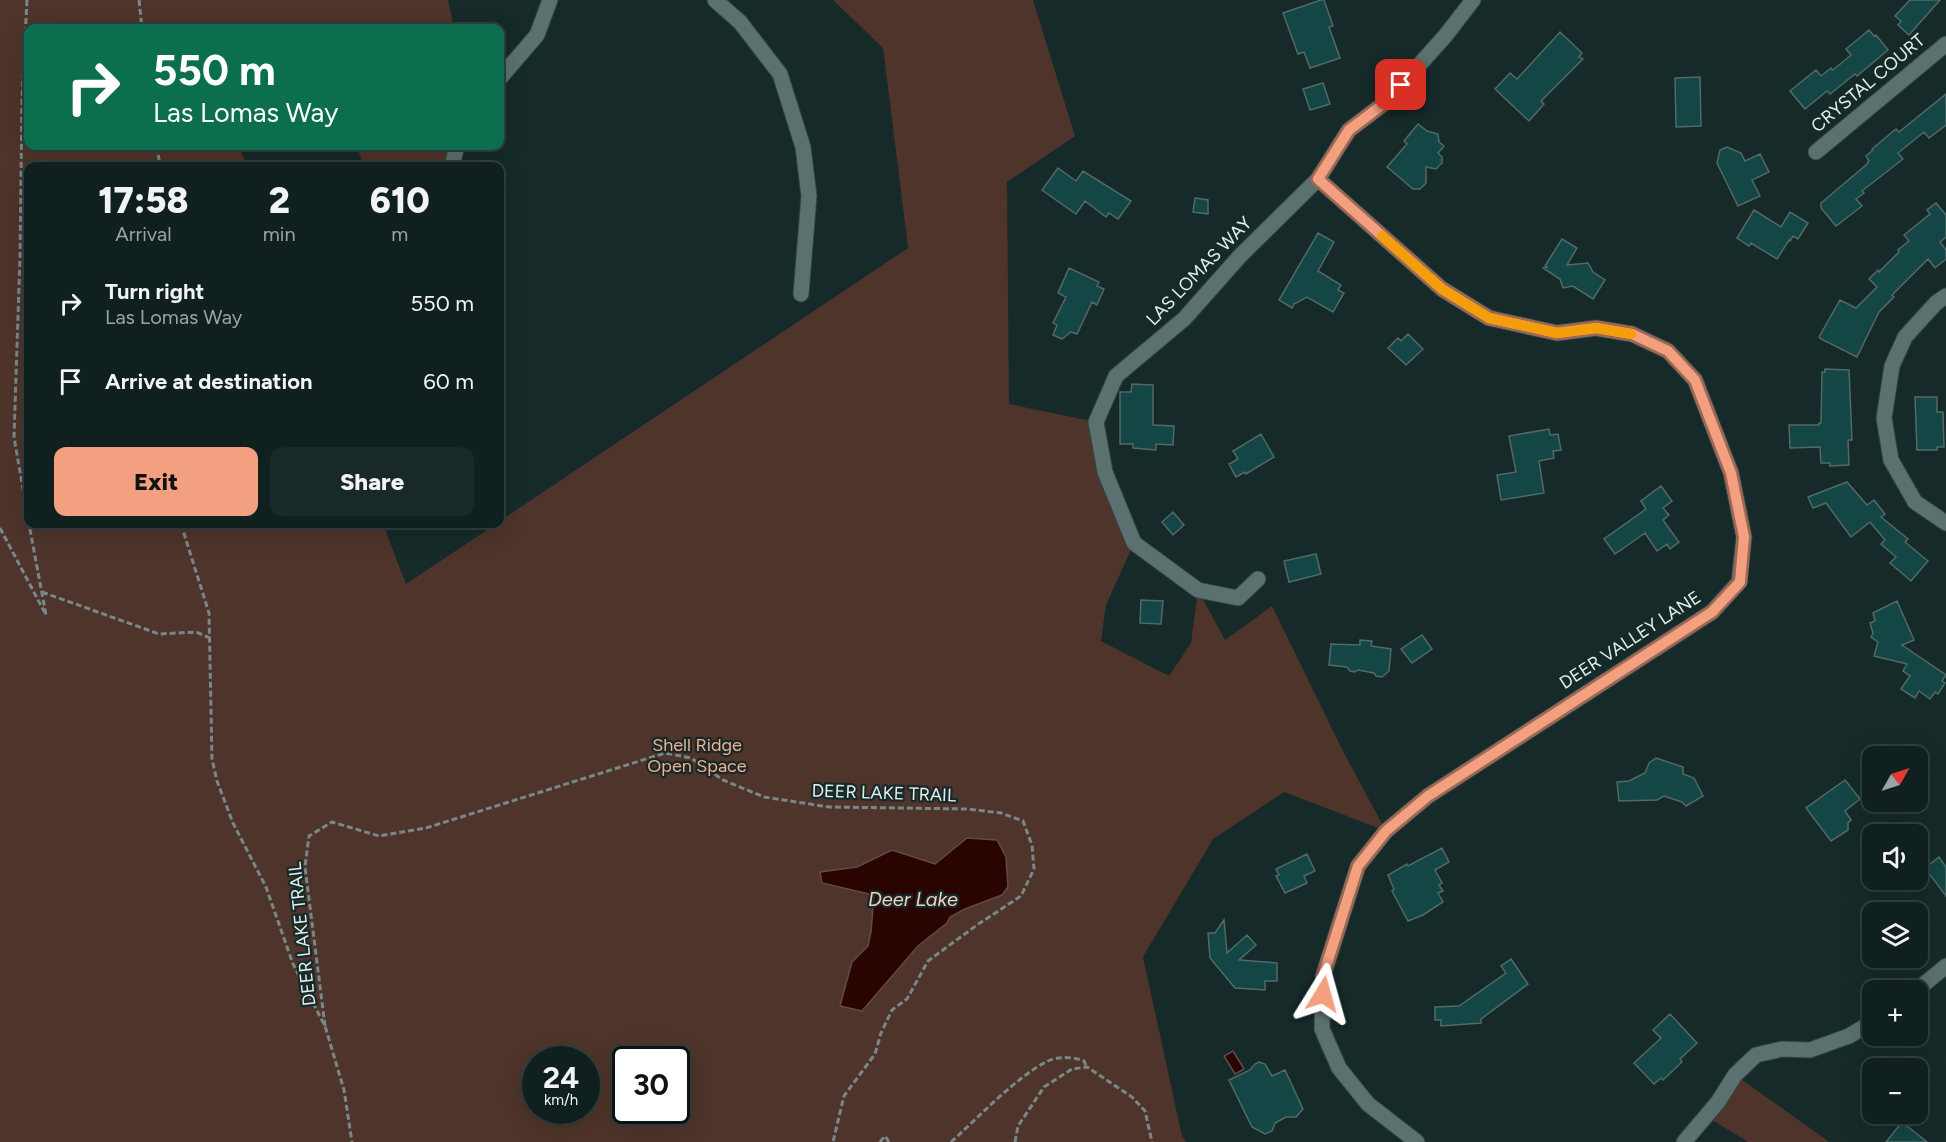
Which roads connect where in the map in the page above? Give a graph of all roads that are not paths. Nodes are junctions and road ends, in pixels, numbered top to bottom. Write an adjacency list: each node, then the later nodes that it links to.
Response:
1 (550, 0): 5 (street)
2 (715, 0): 8 (street)
3 (1473, 0): 7 (street, LAS LOMAS WAY)
4 (1946, 44): 6 (street, CRYSTAL COURT)
5 (504, 73)
6 (1816, 152)
7 (1318, 179): 11 (street, LAS LOMAS WAY); 15 (street, DEER VALLEY LANE)
8 (801, 294)
9 (1946, 296): 10 (street)
10 (1946, 523)
11 (1258, 579)
12 (1946, 966): 13 (street)
13 (1928, 981)
14 (1862, 1028): 16 (street)
15 (1417, 1142)
16 (1684, 1142)

